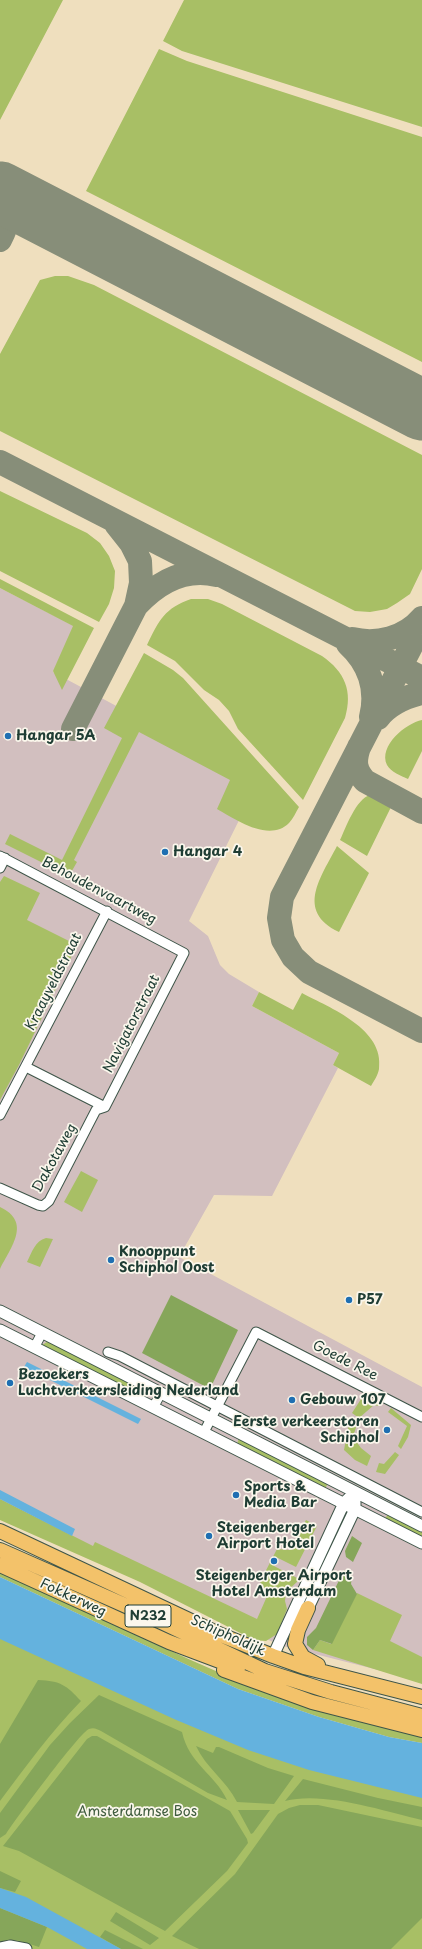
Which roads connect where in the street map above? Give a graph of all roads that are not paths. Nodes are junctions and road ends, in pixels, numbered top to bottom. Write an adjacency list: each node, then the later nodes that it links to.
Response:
1 (3, 857): 2 (street); 3 (street, Behoudenvaartweg)
2 (0, 868)
3 (106, 910): 4 (street, Behoudenvaartweg); 5 (street, Kraayveldstraat)
4 (184, 953): 6 (street, Navigatorstraat)
5 (26, 1067): 6 (street); 7 (street)
6 (105, 1107): 8 (street, Dakotaweg)
7 (0, 1115)
8 (0, 1188)
9 (0, 1312): 11 (street)
10 (1, 1329): 12 (street)
11 (42, 1333): 12 (street); 14 (street)
12 (35, 1346): 15 (street)
13 (108, 1352): 16 (street)
14 (161, 1393): 15 (street); 18 (street)
15 (154, 1406): 19 (street)
16 (218, 1406): 17 (street, Goede Ree); 18 (street); 23 (street)
17 (422, 1417)
18 (211, 1419): 19 (street); 20 (street)
19 (204, 1432): 21 (street)
20 (355, 1492): 21 (street); 22 (street); 24 (street)
21 (344, 1503): 22 (street); 31 (street)
22 (355, 1509): 26 (street); 29 (street)
23 (422, 1512)
24 (422, 1526)
25 (0, 1531): 31 (main road, Schipholdijk / N232)
26 (422, 1543)
27 (0, 1550): 32 (main road, N232)
28 (0, 1564): 30 (main road, Fokkerweg / N232)
29 (308, 1608): 33 (main road)
30 (163, 1639): 35 (main road, N232); 37 (main road, N232)
31 (272, 1656): 32 (main road); 33 (main road, Schipholdijk / N232)
32 (296, 1681): 35 (main road, N232)
33 (355, 1681): 34 (main road, Schipholdijk / N232)
34 (422, 1697)
35 (381, 1706): 36 (main road, N232)
36 (422, 1716)
37 (422, 1730)
38 (0, 1948): 39 (street)
39 (26, 1949)

